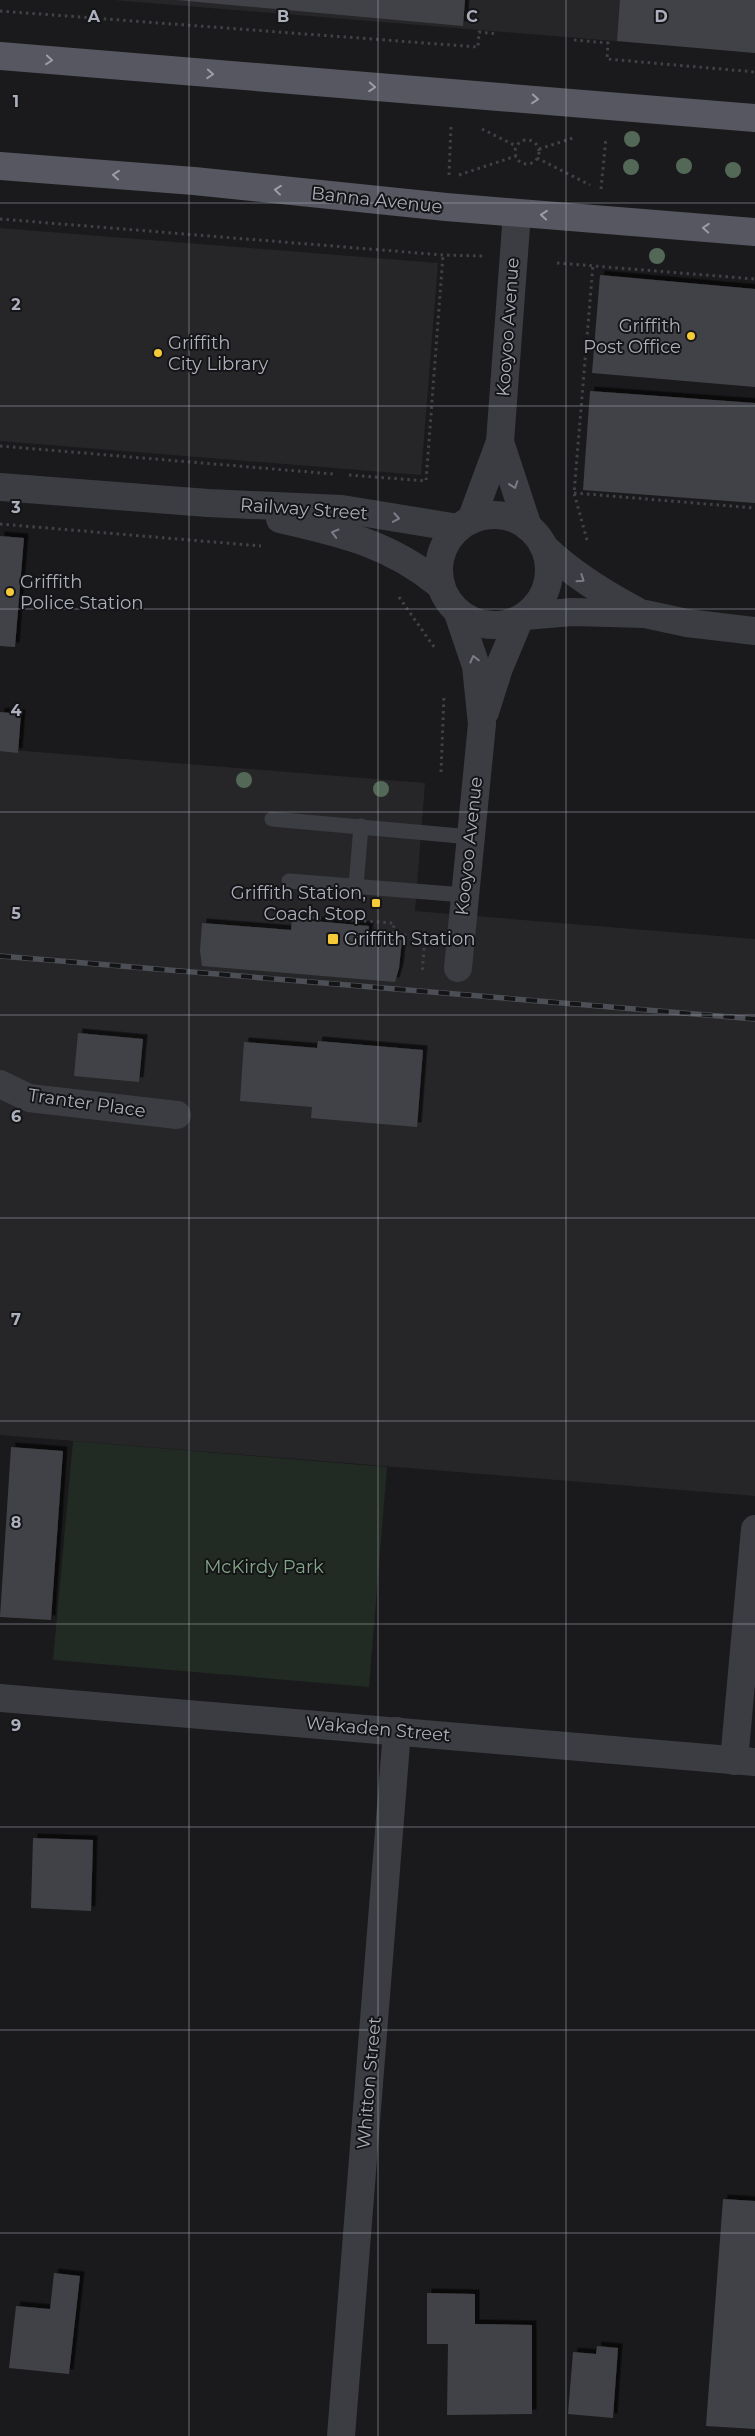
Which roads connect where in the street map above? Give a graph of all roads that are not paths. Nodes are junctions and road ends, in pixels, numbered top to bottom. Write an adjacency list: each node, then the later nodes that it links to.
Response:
1 (0, 56): 2 (main road, one-way to 2)
2 (755, 118)
3 (0, 166): 4 (main road, Banna Avenue, one-way to 3)
4 (517, 213): 5 (main road, Banna Avenue, one-way to 4); 6 (street, Kooyoo Avenue)
5 (755, 232)
6 (500, 442): 9 (street, Kooyoo Avenue); 10 (street, Kooyoo Avenue, one-way to 10)
7 (0, 487): 8 (street, Railway Street)
8 (208, 503): 9 (street, Railway Street, one-way to 9); 11 (street, Railway Street, one-way to 8)
9 (464, 524): 10 (street); 11 (street)
10 (536, 537): 13 (street, one-way to 13); 14 (street)
11 (440, 585): 12 (street)
12 (458, 613): 14 (street); 16 (street, Kooyoo Avenue, one-way to 12)
13 (644, 614): 14 (street); 15 (street)
14 (522, 618): 16 (street, Kooyoo Avenue)
15 (755, 631)
16 (482, 724): 19 (street, Kooyoo Avenue)
17 (272, 818): 18 (lane)
18 (361, 826): 19 (lane); 21 (lane)
19 (471, 837): 22 (street, Kooyoo Avenue)
20 (289, 881): 21 (lane)
21 (356, 886): 22 (lane)
22 (464, 895): 23 (street, Kooyoo Avenue)
23 (458, 968)
24 (0, 1084): 25 (street, Tranter Place)
25 (177, 1115)
26 (755, 1529): 29 (street)
27 (0, 1698): 28 (street, Wakaden Street)
28 (398, 1731): 29 (street, Wakaden Street); 30 (street, Whitton Street)
29 (744, 1761)
30 (341, 2436)

